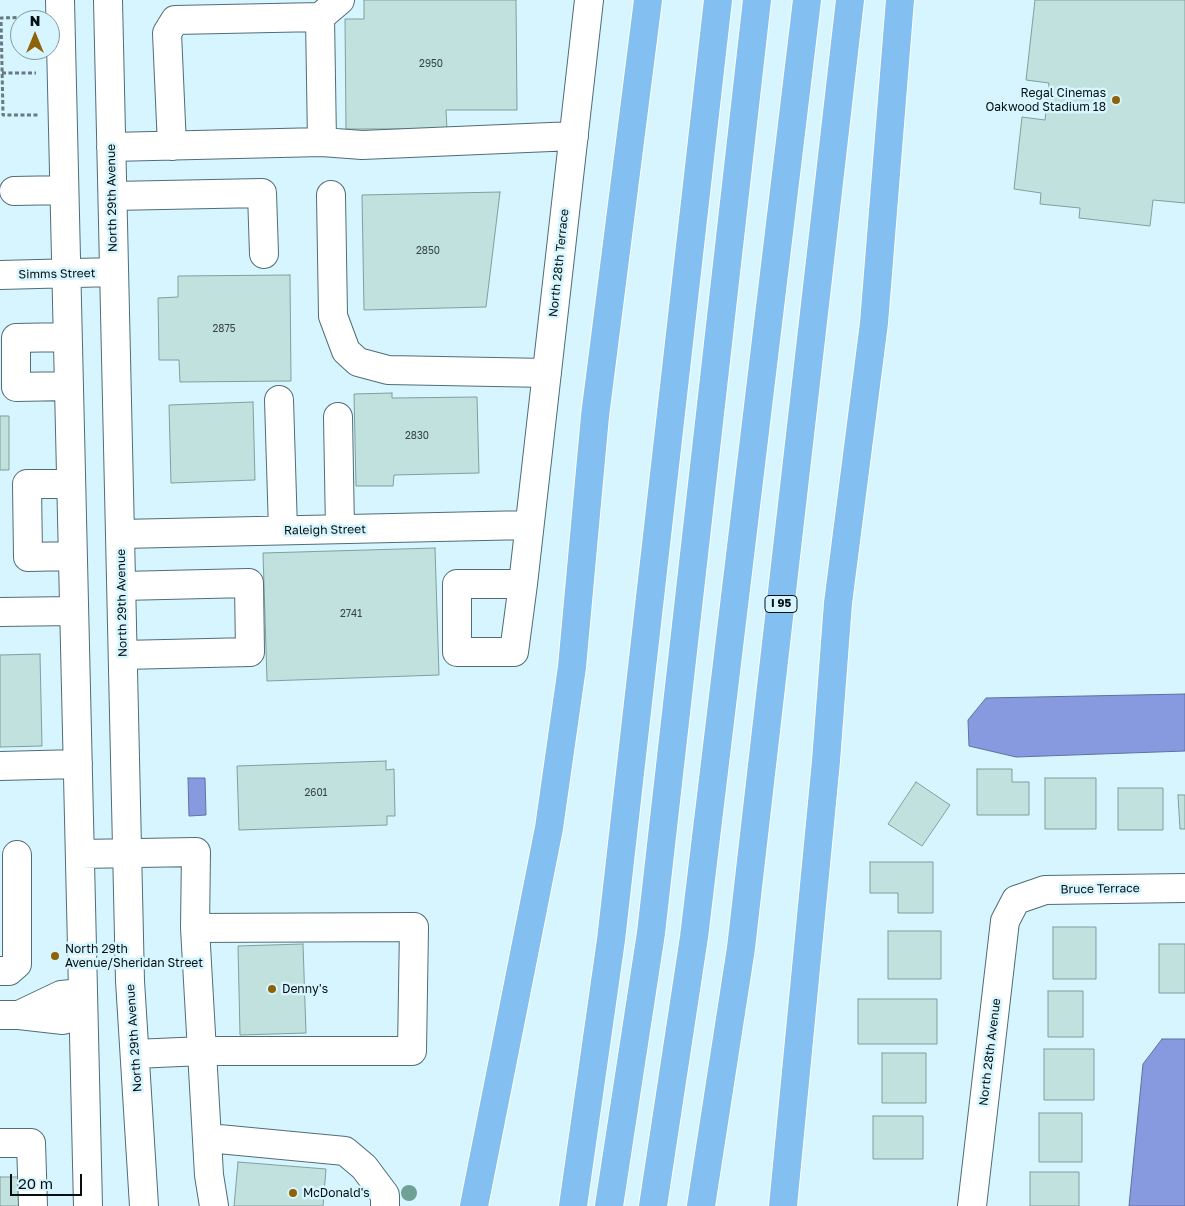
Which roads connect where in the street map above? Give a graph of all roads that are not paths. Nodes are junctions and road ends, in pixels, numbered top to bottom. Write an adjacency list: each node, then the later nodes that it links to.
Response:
1 (108, 0): 15 (street, North 29th Avenue)
2 (340, 0): 11 (street)
3 (589, 0): 12 (street, North 28th Terrace)
4 (648, 0): 61 (highway)
5 (718, 0): 62 (highway)
6 (757, 0): 63 (highway)
7 (808, 0): 64 (highway)
8 (850, 0): 65 (highway, I 95)
9 (900, 0): 55 (highway)
10 (51, 9): 16 (street)
11 (320, 17): 13 (street); 14 (street)
12 (574, 136): 13 (street); 25 (street, North 28th Terrace)
13 (322, 142): 14 (street)
14 (172, 146): 15 (street)
15 (111, 148): 19 (street, North 29th Avenue)
16 (64, 190): 17 (street); 22 (street)
17 (14, 191)
18 (331, 195): 25 (street)
19 (112, 196): 20 (street); 21 (street, North 29th Avenue)
20 (264, 254)
21 (114, 272): 22 (street, Simms Street); 33 (street, North 29th Avenue)
22 (66, 274): 23 (street, Simms Street); 24 (street)
23 (0, 275)
24 (67, 337): 26 (street); 26 (street)
25 (547, 373): 30 (street, North 28th Terrace)
26 (68, 386): 29 (street)
27 (279, 400): 32 (street)
28 (338, 417): 31 (street)
29 (71, 484): 34 (street); 34 (street)
30 (529, 525): 31 (street, Raleigh Street); 35 (street, North 28th Terrace)
31 (340, 529): 32 (street, Raleigh Street)
32 (283, 530): 33 (street, Raleigh Street)
33 (121, 534): 36 (street, North 29th Avenue)
34 (73, 556): 37 (street)
35 (523, 584)
36 (122, 586): 39 (street, North 29th Avenue); 39 (street)
37 (74, 611): 38 (street); 40 (street)
38 (0, 612)
39 (123, 655): 43 (street, North 29th Avenue)
40 (78, 764): 41 (street); 42 (street)
41 (0, 766)
42 (80, 854): 43 (street); 49 (street)
43 (128, 854): 47 (street); 52 (street, North 29th Avenue)
44 (17, 855): 48 (street)
45 (1185, 888): 46 (street, Bruce Terrace)
46 (1016, 900): 66 (street, North 28th Avenue)
47 (195, 928): 51 (street); 51 (street)
48 (0, 971)
49 (82, 1004): 50 (street); 57 (street)
50 (9, 1015)
51 (202, 1051): 52 (street); 53 (street)
52 (135, 1054): 58 (street, North 29th Avenue)
53 (208, 1138): 59 (street); 60 (street)
54 (0, 1143): 56 (street)
55 (786, 1200)
56 (32, 1206)
57 (88, 1206)
58 (144, 1206)
59 (214, 1206)
60 (384, 1206)
61 (474, 1206)
62 (573, 1206)
63 (609, 1206)
64 (653, 1206)
65 (701, 1206)
66 (972, 1206)

